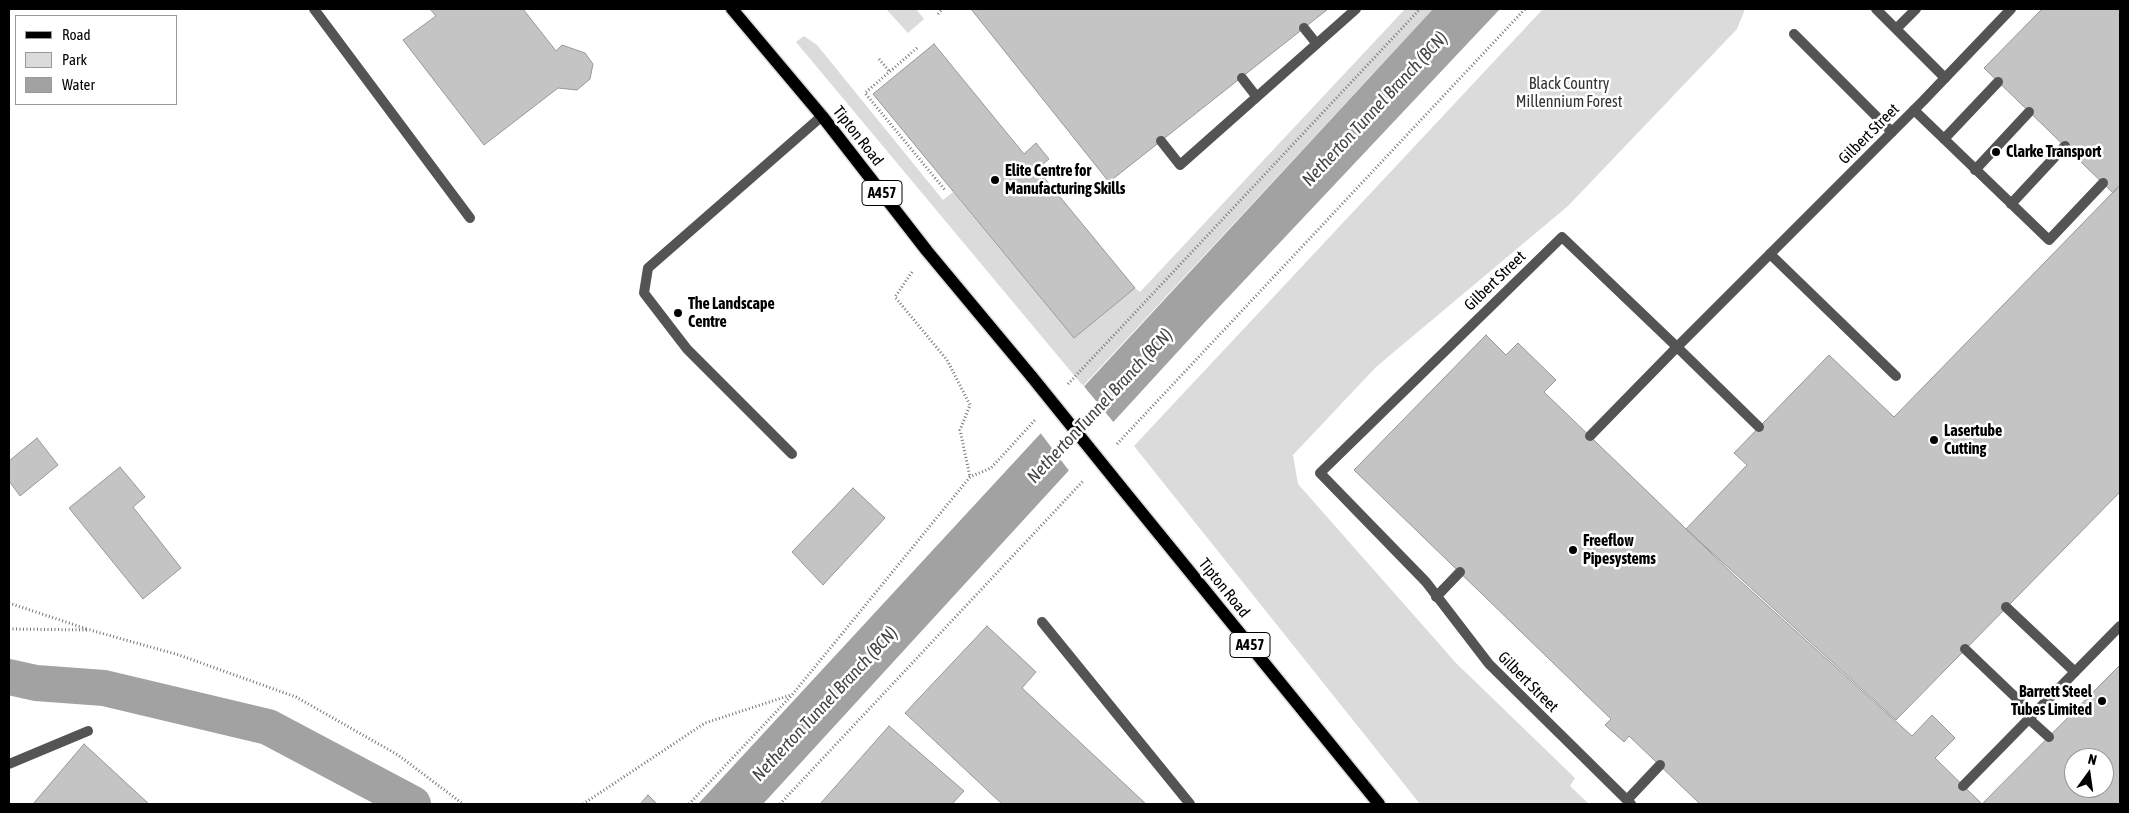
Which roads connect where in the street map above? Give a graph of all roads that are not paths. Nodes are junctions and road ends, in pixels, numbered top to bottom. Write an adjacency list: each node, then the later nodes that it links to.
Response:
1 (314, 9): 25 (street)
2 (732, 9): 17 (main road, Tipton Road / A457)
3 (1876, 9): 8 (street)
4 (1916, 9): 8 (street)
5 (2011, 9): 12 (street, Gilbert Street)
6 (1350, 10): 10 (street)
7 (1304, 28): 10 (street)
8 (1896, 29): 12 (street)
9 (1794, 34): 18 (street)
10 (1316, 43): 14 (street)
11 (1242, 78): 14 (street)
12 (1945, 78): 15 (street, Gilbert Street)
13 (1998, 82): 19 (street)
14 (1256, 96): 20 (street)
15 (1914, 110): 18 (street, Gilbert Street); 19 (street)
16 (2029, 112): 22 (street)
17 (822, 116): 31 (street); 47 (main road, Tipton Road / A457, bridge)
18 (1892, 132): 26 (street, Gilbert Street)
19 (1944, 139): 22 (street)
20 (1161, 141)
21 (2065, 146): 24 (street)
22 (1975, 170): 24 (street)
23 (2104, 183): 24 (street)
24 (2011, 204)
25 (470, 218)
26 (1770, 254): 27 (street, Gilbert Street); 28 (street)
27 (1677, 347): 29 (street); 30 (street); 33 (street, Gilbert Street)
28 (1896, 376)
29 (1759, 427)
30 (1590, 436)
31 (792, 454)
32 (1460, 572): 33 (street)
33 (1436, 596): 45 (street, Gilbert Street)
34 (2006, 607): 38 (street)
35 (1042, 622): 46 (street)
36 (2120, 626): 38 (street)
37 (1965, 649): 39 (street)
38 (2075, 672): 39 (street)
39 (2031, 717): 41 (street); 44 (street)
40 (88, 731): 42 (street)
41 (2049, 737)
42 (9, 764)
43 (1660, 765): 45 (street)
44 (1963, 786)
45 (1629, 802)
46 (1190, 804)
47 (1379, 804)

